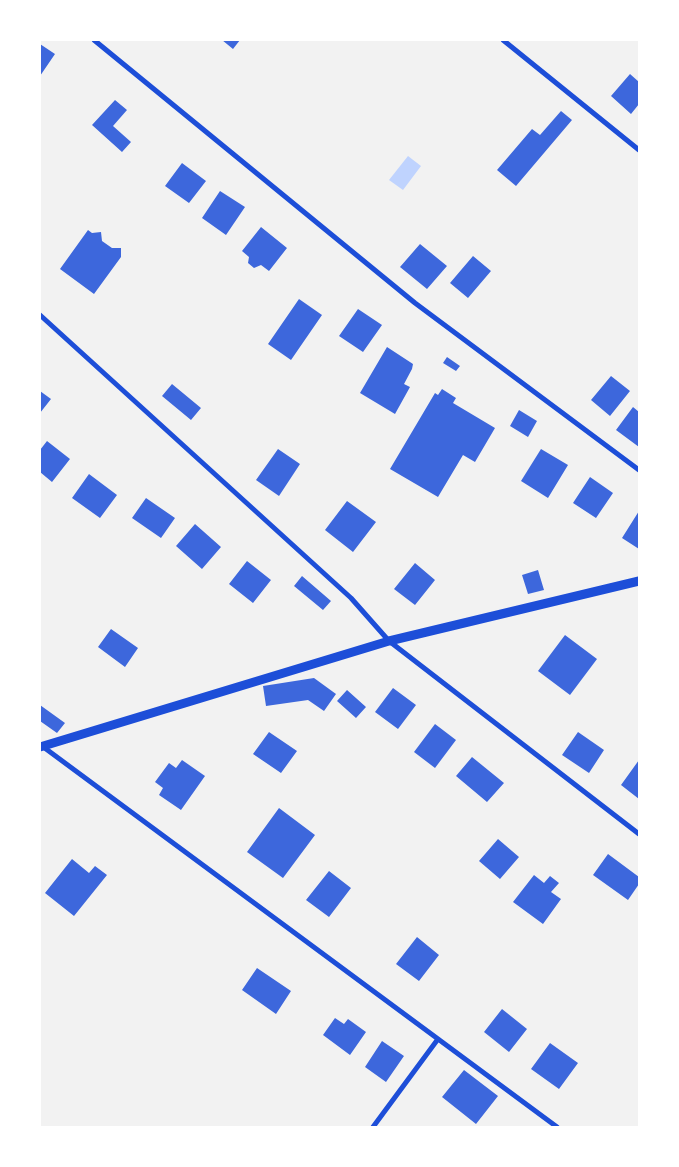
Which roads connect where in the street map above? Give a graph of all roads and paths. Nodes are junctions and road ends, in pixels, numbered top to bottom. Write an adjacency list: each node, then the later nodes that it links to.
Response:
1 (94, 40): 5 (street)
2 (503, 40): 3 (street)
3 (639, 150)
4 (40, 315): 7 (street)
5 (639, 470)
6 (639, 581): 7 (street)
7 (389, 641): 8 (street); 9 (street)
8 (41, 746): 10 (street)
9 (639, 834)
10 (438, 1039): 11 (street); 12 (street)
11 (373, 1127)
12 (557, 1127)

